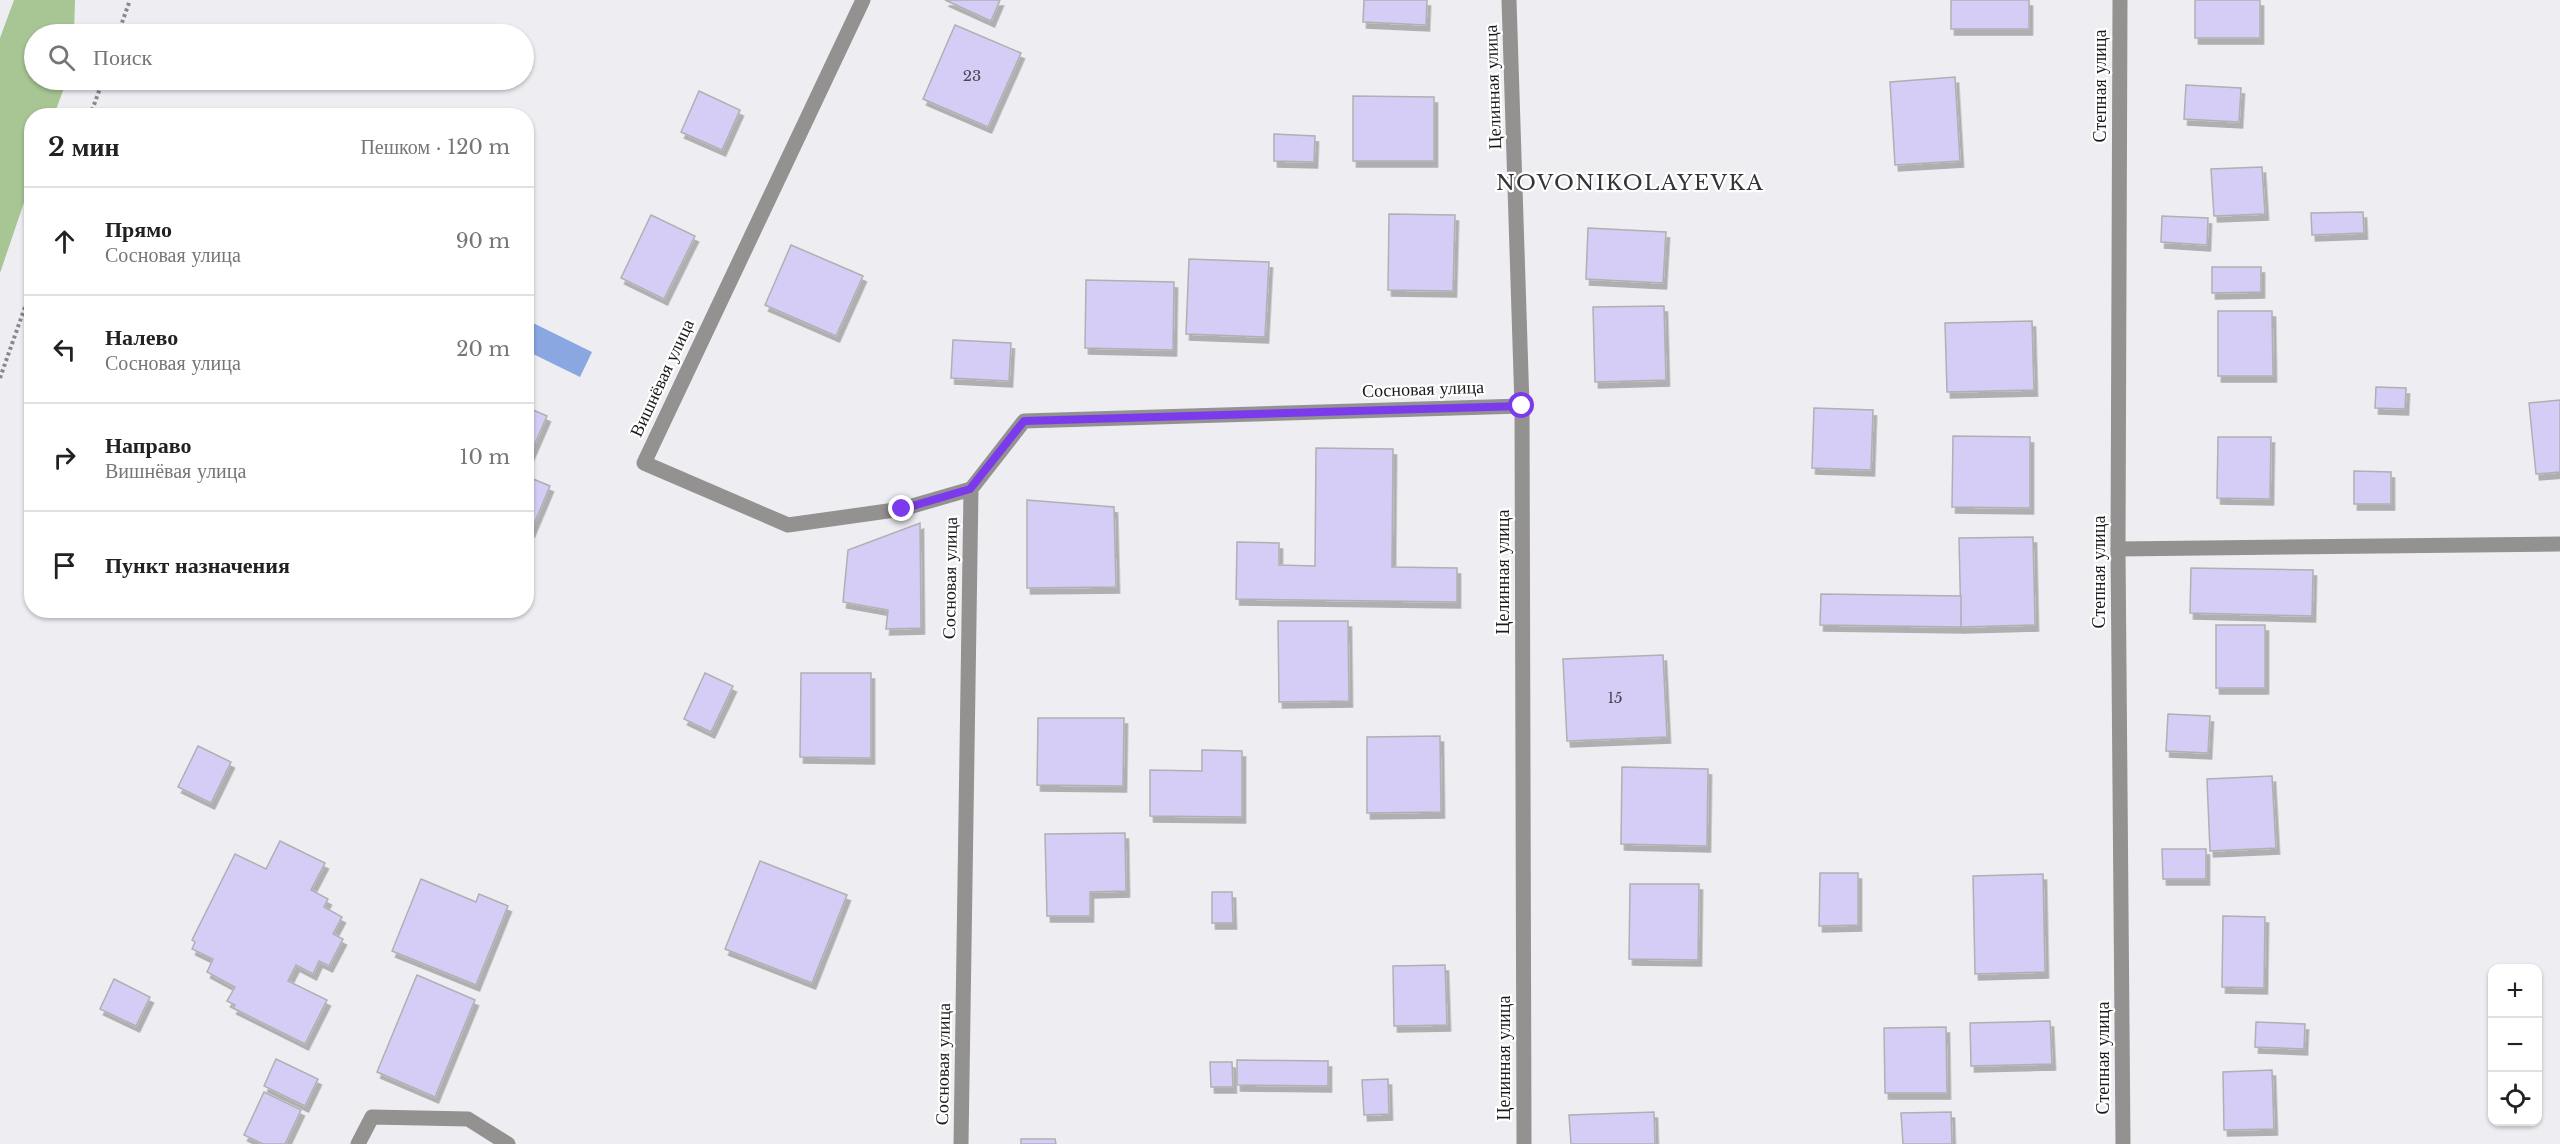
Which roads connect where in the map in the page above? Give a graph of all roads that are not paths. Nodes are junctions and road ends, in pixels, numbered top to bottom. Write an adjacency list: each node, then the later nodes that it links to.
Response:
1 (863, 0): 5 (street, Вишнёвая улица)
2 (1509, 0): 4 (street, Целинная улица)
3 (2120, 0): 7 (street, Степная улица)
4 (1522, 406): 5 (street, Сосновая улица); 11 (street, Целинная улица)
5 (970, 489): 10 (street, Сосновая улица)
6 (2560, 544): 7 (street)
7 (2118, 549): 12 (street, Степная улица)
8 (358, 1144): 9 (street)
9 (508, 1144)
10 (961, 1144)
11 (1524, 1144)
12 (2123, 1144)

